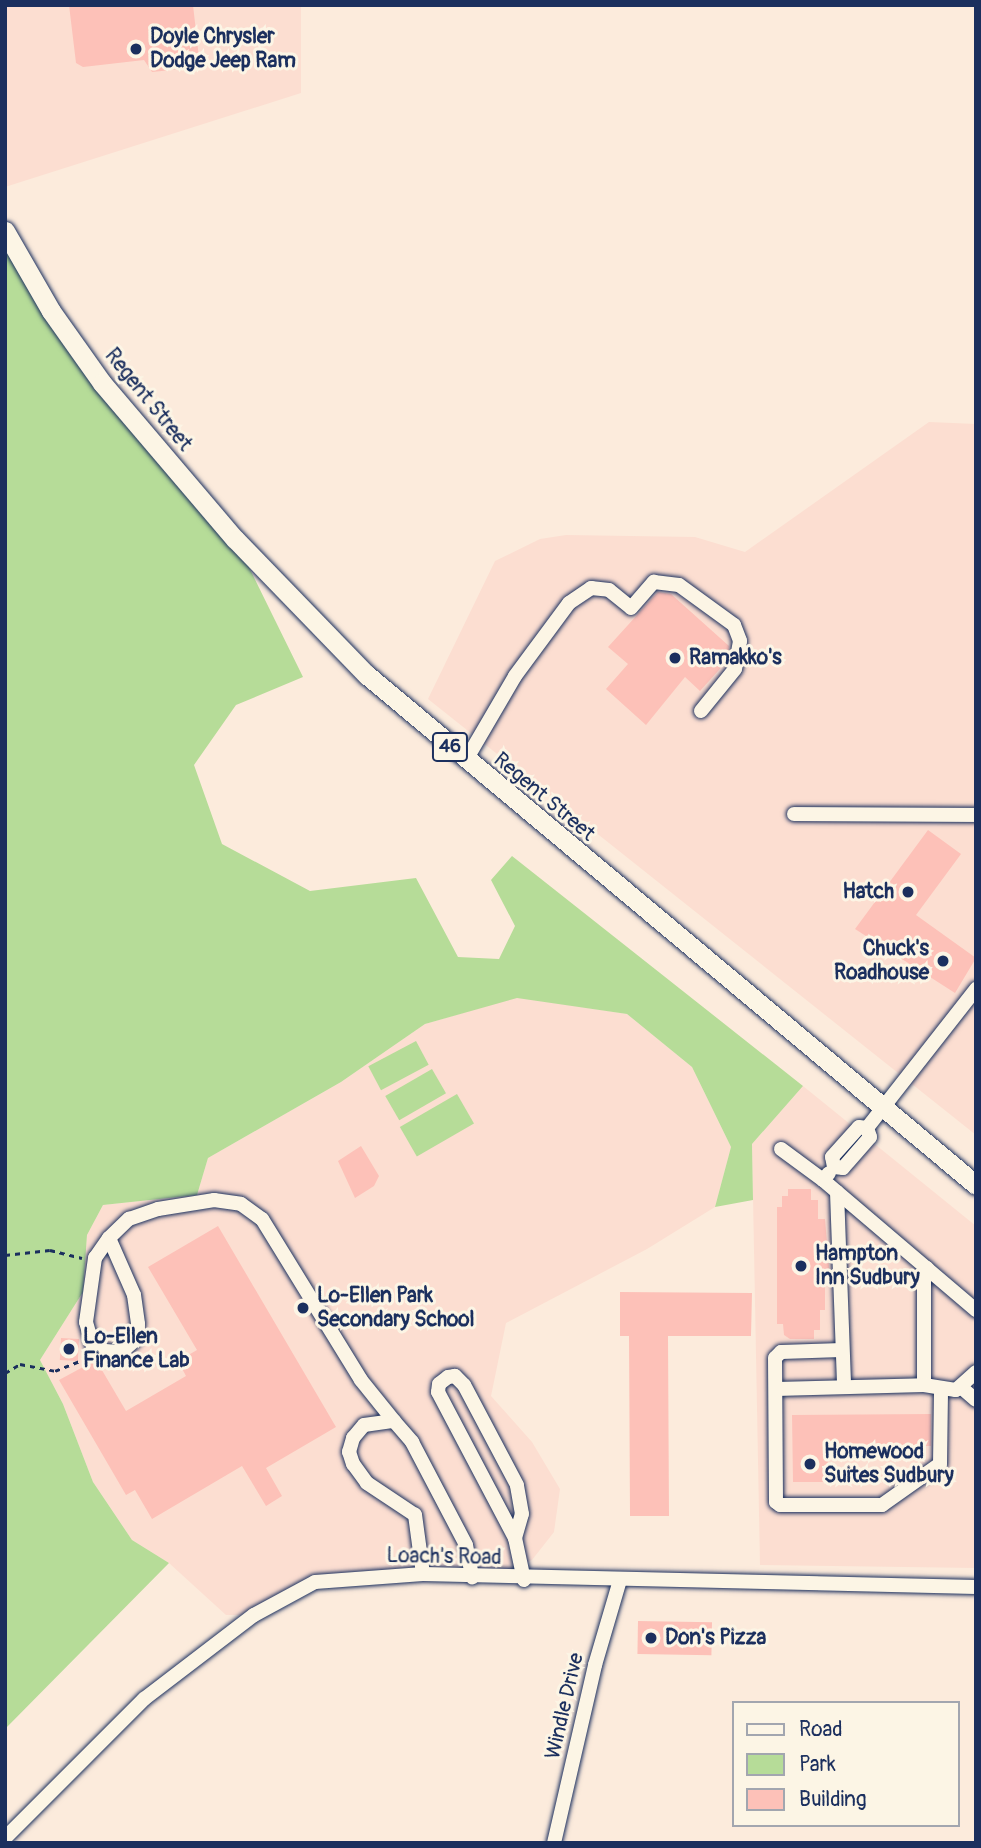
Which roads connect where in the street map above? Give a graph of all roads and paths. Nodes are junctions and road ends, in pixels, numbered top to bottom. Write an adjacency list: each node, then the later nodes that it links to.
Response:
1 (5, 231): 3 (main road, Regent Street / 46)
2 (701, 710): 3 (street)
3 (466, 760): 7 (main road, Regent Street / 46)
4 (794, 814): 5 (street)
5 (976, 815)
6 (976, 989): 7 (street)
7 (883, 1110): 9 (street); 10 (main road, Regent Street / 46)
8 (781, 1149): 9 (street)
9 (823, 1180): 11 (street)
10 (976, 1185)
11 (837, 1192): 15 (street); 18 (street)
12 (109, 1238): 14 (street); 17 (street); 27 (street)
13 (5, 1255): 14 (path)
14 (96, 1258): 17 (street)
15 (927, 1268): 16 (street); 21 (street)
16 (976, 1310)
17 (94, 1350): 20 (path)
18 (842, 1350): 22 (street); 24 (street)
19 (976, 1372): 23 (street)
20 (5, 1373)
21 (924, 1385): 22 (street); 25 (street)
22 (844, 1387): 24 (street)
23 (962, 1388): 25 (street); 26 (street)
24 (776, 1389): 25 (street)
25 (941, 1389)
26 (976, 1400)
27 (394, 1421): 29 (street); 30 (street)
28 (515, 1538): 28 (street); 31 (street)
29 (423, 1574): 30 (street, Loach's Road); 34 (street, Loach's Road)
30 (472, 1577): 31 (street, Loach's Road)
31 (523, 1580): 32 (street, Loach's Road)
32 (620, 1580): 33 (street, Loach's Road); 35 (street, Windle Drive)
33 (976, 1587)
34 (5, 1838)
35 (554, 1843)

